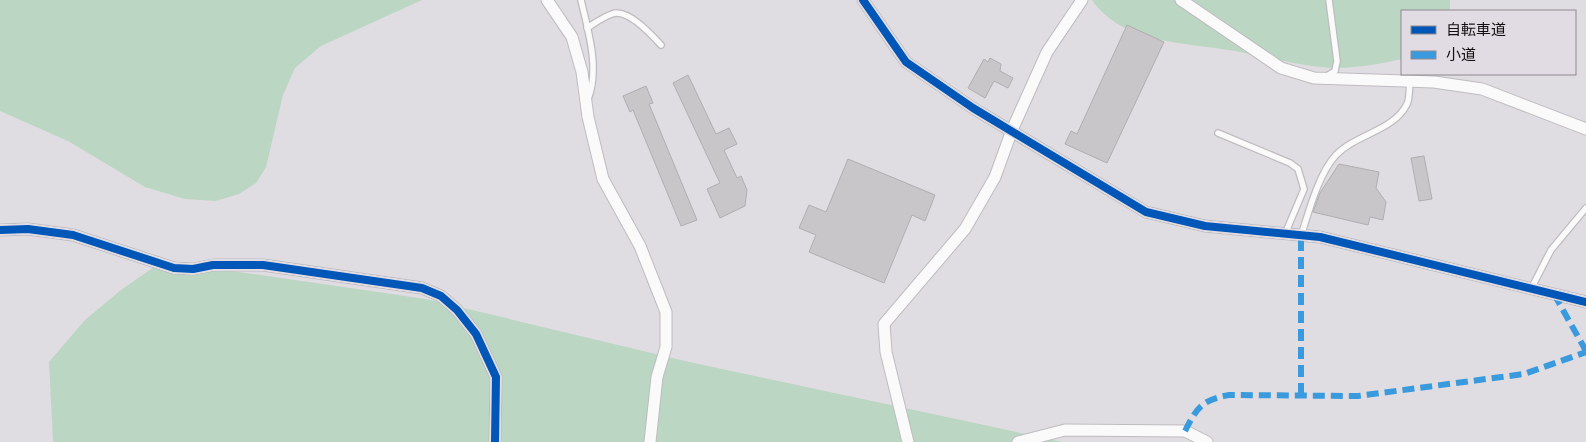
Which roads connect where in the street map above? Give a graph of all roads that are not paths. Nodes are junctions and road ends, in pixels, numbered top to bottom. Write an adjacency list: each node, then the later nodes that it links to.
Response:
1 (547, 0): 11 (street)
2 (581, 0): 7 (lane)
3 (862, 0): 13 (street)
4 (1082, 0): 13 (street)
5 (1181, 0): 9 (street)
6 (1329, 0): 9 (lane)
7 (587, 28): 8 (lane); 11 (lane)
8 (661, 45)
9 (1322, 79): 10 (street)
10 (1410, 81): 12 (street); 18 (lane)
11 (586, 103): 22 (street)
12 (1586, 129)
13 (1012, 130): 17 (street); 23 (street)
14 (1218, 133): 17 (lane)
15 (1586, 208): 19 (lane)
16 (0, 230): 21 (street)
17 (1285, 234): 18 (street)
18 (1301, 236): 19 (street)
19 (1531, 289): 20 (street)
20 (1586, 302)
21 (495, 442)
22 (650, 442)
23 (908, 442)
24 (1018, 442): 25 (street)
25 (1207, 442)

